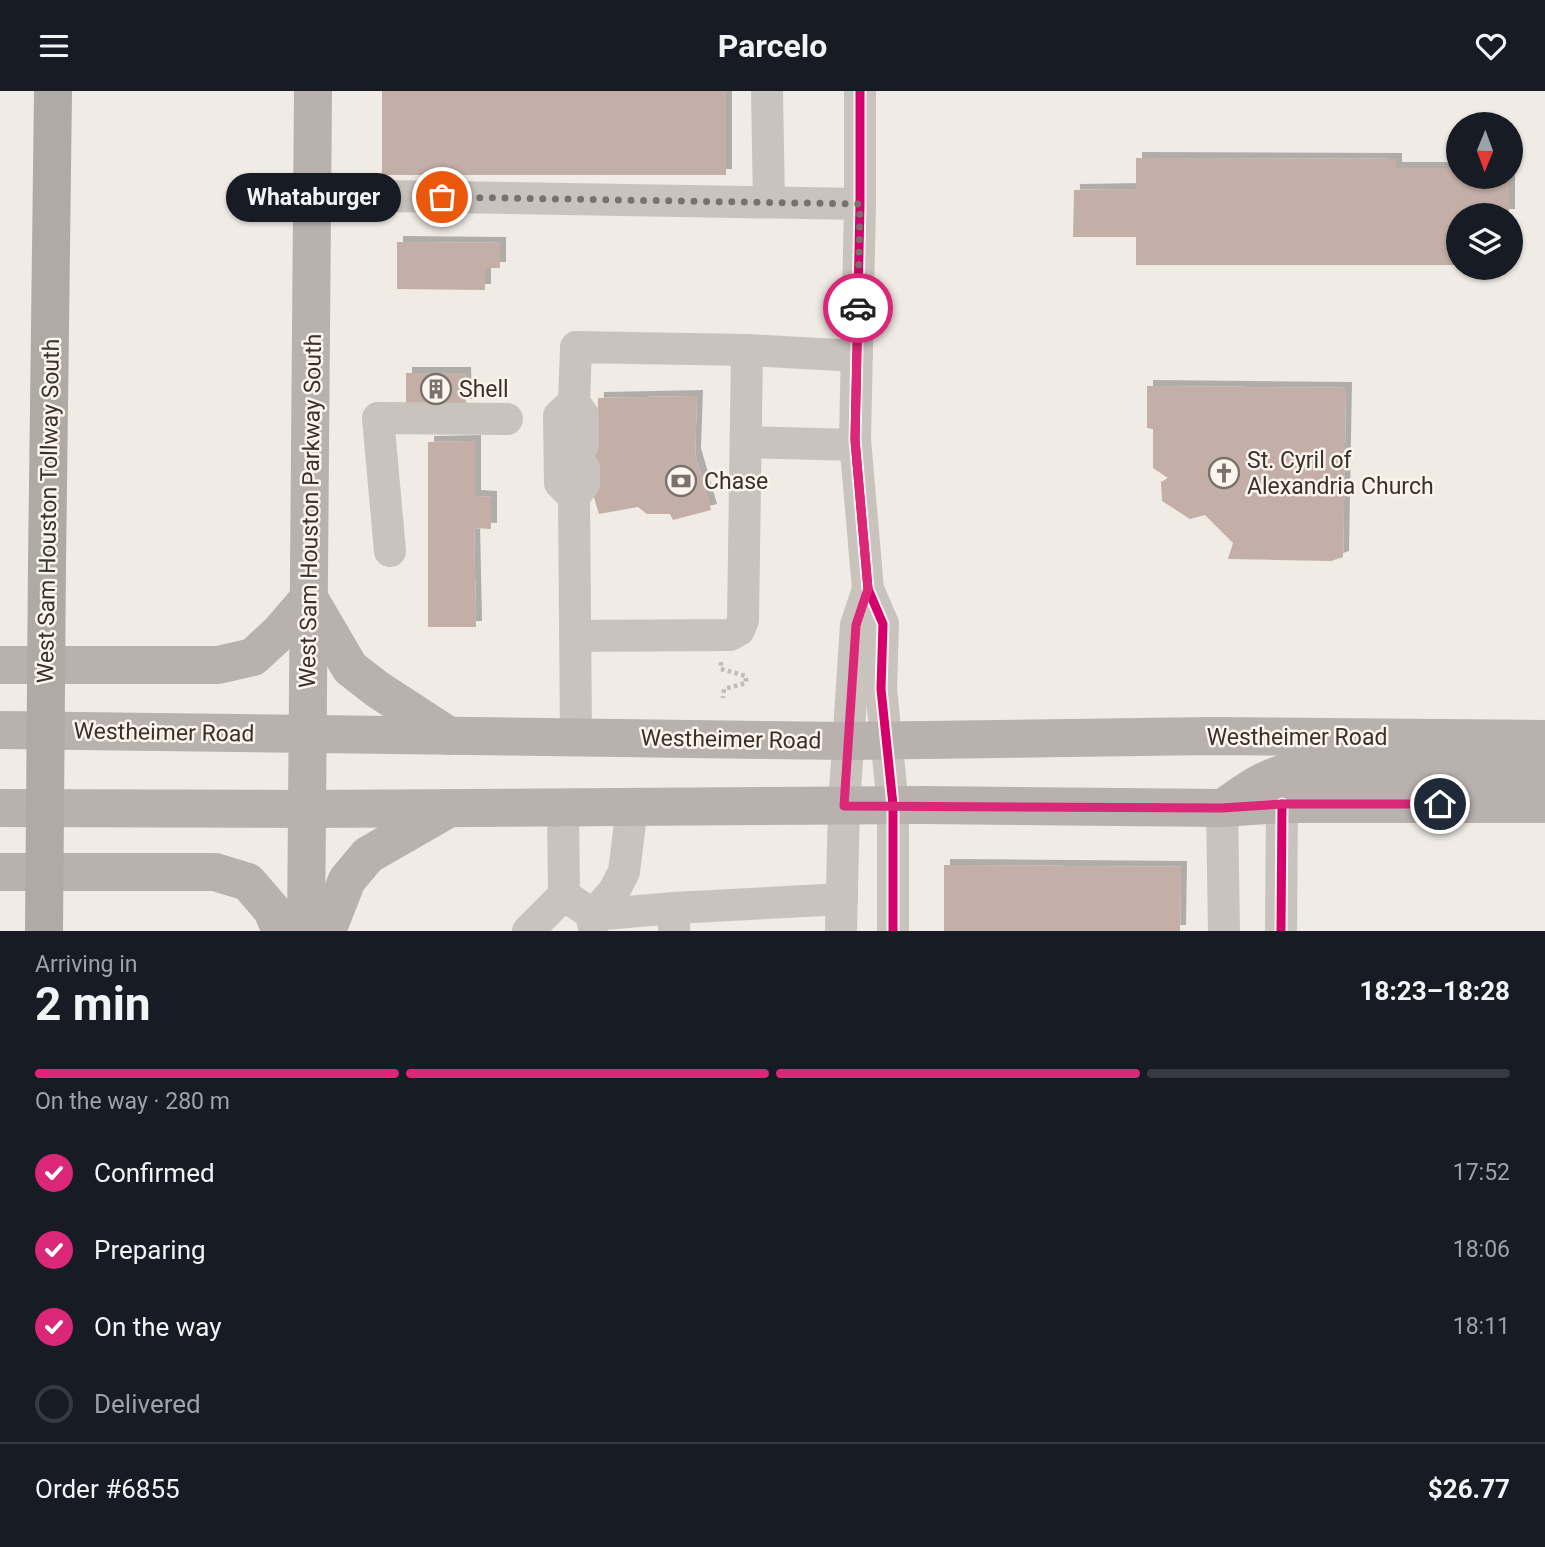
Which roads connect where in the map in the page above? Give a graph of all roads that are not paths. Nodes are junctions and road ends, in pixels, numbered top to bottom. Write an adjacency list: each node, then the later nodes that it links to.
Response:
1 (53, 91): 43 (highway, West Sam Houston Tollway South, bridge)
2 (313, 91): 5 (main road, West Sam Houston Parkway South)
3 (767, 91): 6 (street)
4 (860, 91): 7 (street)
5 (313, 193): 6 (street); 17 (main road, West Sam Houston Parkway South)
6 (769, 202): 7 (street)
7 (860, 204): 9 (street)
8 (747, 350): 9 (street); 10 (street); 12 (street)
9 (858, 356): 13 (street)
10 (574, 402): 14 (street); 14 (street)
11 (508, 419): 15 (street)
12 (746, 442): 13 (street); 18 (street)
13 (855, 445): 16 (street)
14 (578, 480): 18 (street)
15 (390, 551)
16 (868, 589): 25 (street); 26 (street)
17 (309, 598): 19 (main road); 21 (main road, West Sam Houston Parkway South); 22 (main road)
18 (575, 636): 23 (street)
19 (0, 665)
20 (0, 730): 21 (main road, Westheimer Road)
21 (308, 734): 22 (main road, Westheimer Road); 37 (main road, West Sam Houston Parkway South)
22 (449, 736): 23 (main road, Westheimer Road)
23 (576, 737): 25 (main road, Westheimer Road)
24 (1545, 739): 26 (main road, Westheimer Road)
25 (848, 741): 26 (main road, Westheimer Road); 31 (street)
26 (886, 741): 30 (street)
27 (1545, 772): 36 (main road)
28 (1283, 804): 29 (main road); 36 (main road); 51 (street)
29 (1545, 804)
30 (893, 805): 31 (main road); 36 (main road); 49 (street)
31 (844, 806): 32 (main road); 40 (street)
32 (632, 807): 35 (main road); 42 (street)
33 (0, 808): 37 (main road)
34 (449, 808): 35 (main road); 37 (main road); 46 (main road)
35 (563, 808): 39 (street)
36 (1222, 808): 50 (street)
37 (307, 809): 45 (main road, West Sam Houston Parkway South)
38 (0, 872): 44 (main road)
39 (564, 895): 42 (street); 47 (street)
40 (842, 899): 41 (street); 48 (street)
41 (674, 919): 42 (street)
42 (593, 923)
43 (44, 931)
44 (281, 931)
45 (306, 931)
46 (327, 931)
47 (528, 931)
48 (841, 931)
49 (893, 931)
50 (1224, 931)
51 (1281, 931)

